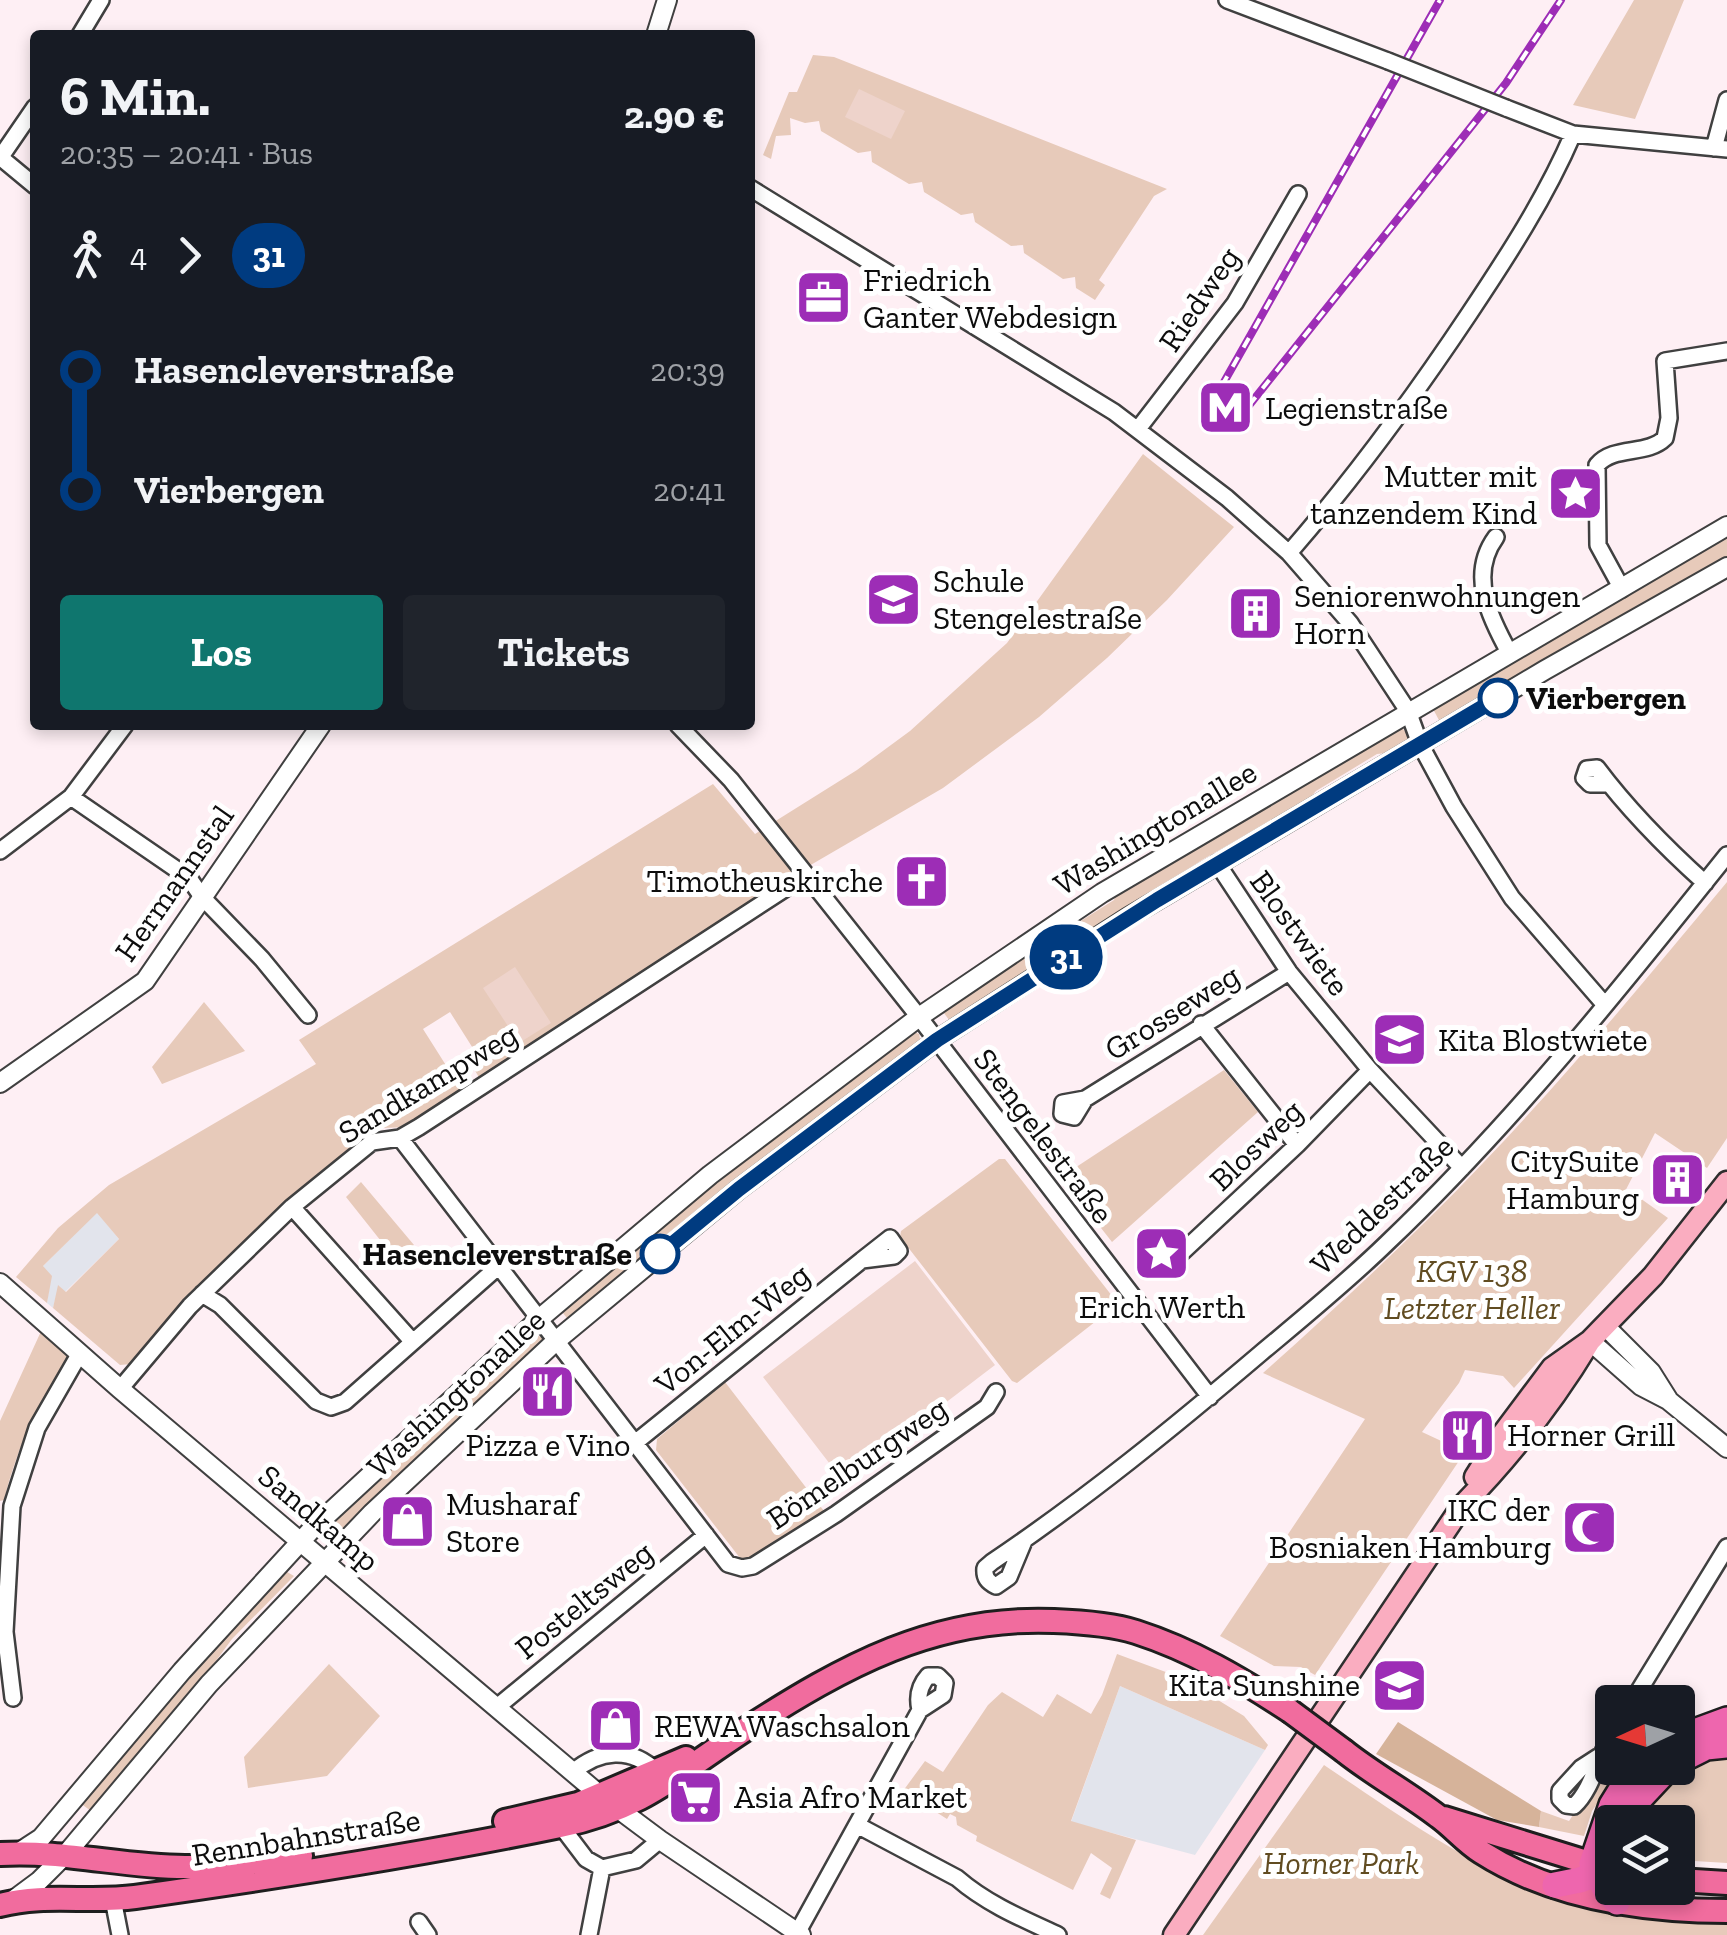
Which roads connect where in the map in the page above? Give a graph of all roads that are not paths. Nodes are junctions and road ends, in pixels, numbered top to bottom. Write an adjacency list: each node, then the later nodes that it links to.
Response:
1 (101, 0): 5 (street)
2 (667, 0): 6 (street)
3 (1227, 0): 4 (street)
4 (1268, 8): 9 (street, bridge)
5 (83, 30)
6 (658, 30)
7 (1727, 100): 10 (street)
8 (30, 114): 11 (street)
9 (1572, 134): 10 (street); 19 (street)
10 (1721, 148)
11 (0, 157): 12 (street)
12 (30, 182)
13 (755, 191): 16 (street)
14 (1298, 194): 16 (street, Riedweg)
15 (1727, 351): 21 (street)
16 (1138, 428): 19 (street)
17 (1727, 526): 21 (street, Washingtonallee)
18 (1496, 537): 22 (street)
19 (1289, 554): 23 (street)
20 (1727, 567): 27 (street, Washingtonallee)
21 (1622, 589): 22 (street, Washingtonallee)
22 (1510, 654): 23 (street, Washingtonallee)
23 (1408, 711): 27 (street); 39 (street, Washingtonallee)
24 (121, 730): 29 (street)
25 (318, 730): 35 (street, Hermannstal)
26 (683, 730): 33 (street, Stengelestraße)
27 (1420, 744): 32 (street, Washingtonallee); 37 (street)
28 (1610, 784): 34 (street)
29 (71, 796): 30 (street); 35 (street)
30 (0, 851)
31 (1727, 855): 34 (street, Weddestraße)
32 (1217, 863): 36 (street, Blostwiete); 41 (street, Washingtonallee)
33 (806, 875): 39 (street, Stengelestraße); 45 (street, Sandkampweg)
34 (1705, 884): 37 (street, Weddestraße)
35 (202, 898): 38 (street); 43 (street, Hermannstal)
36 (1289, 972): 40 (street, Grosseweg); 42 (street, Blostwiete)
37 (1605, 1005): 47 (street, Weddestraße)
38 (308, 1016)
39 (920, 1018): 41 (street, Stengelestraße); 55 (street, Washingtonallee)
40 (1201, 1024): 44 (street, Grosseweg); 46 (street)
41 (937, 1040): 57 (street, Washingtonallee); 62 (street, Stengelestraße)
42 (1370, 1070): 46 (street, Blosweg); 47 (street, Blostwiete)
43 (0, 1083)
44 (1085, 1099)
45 (400, 1138): 49 (street, Sandkampweg); 52 (street)
46 (1297, 1145): 50 (street, Blosweg)
47 (1462, 1168): 62 (street, Weddestraße)
48 (1727, 1182): 56 (main road)
49 (292, 1207): 54 (street, Sandkampweg); 58 (street)
50 (1178, 1257)
51 (862, 1260): 63 (street, Von-Elm-Weg)
52 (499, 1266): 55 (street); 58 (street)
53 (0, 1283): 59 (street, Sandkamp)
54 (202, 1294): 58 (street); 60 (street, Sandkampweg)
55 (539, 1319): 57 (street); 67 (street, Washingtonallee)
56 (1598, 1334): 64 (street); 105 (main road)
57 (556, 1340): 63 (street); 69 (street, Washingtonallee)
58 (412, 1341)
59 (80, 1353): 60 (street, Sandkamp); 71 (street)
60 (120, 1389): 67 (street, Sandkamp)
61 (996, 1392): 65 (street, Bömelburgweg)
62 (1210, 1398): 66 (street, Weddestraße)
63 (636, 1442): 65 (street)
64 (1727, 1448)
65 (706, 1535): 72 (street, Posteltsweg)
66 (1024, 1541)
67 (301, 1542): 69 (street, Sandkamp); 88 (street, Washingtonallee)
68 (1727, 1547): 70 (street)
69 (324, 1562): 72 (street, Sandkamp); 89 (street, Washingtonallee)
70 (1642, 1685)
71 (14, 1698)
72 (497, 1707): 79 (street, Sandkamp)
73 (920, 1710): 85 (street)
74 (1727, 1720): 76 (highway)
75 (744, 1731): 80 (main road); 82 (main road); 84 (main road, bridge)
76 (1695, 1732)
77 (1727, 1745): 78 (highway)
78 (1695, 1752)
79 (573, 1772): 80 (street); 82 (street, Sandkamp)
80 (657, 1772): 82 (main road)
81 (1652, 1785): 83 (highway)
82 (610, 1802): 86 (main road, Rennbahnstraße); 87 (street, Sandkamp); 89 (main road, Rennbahnstraße)
83 (1636, 1805)
84 (1440, 1817): 90 (main road); 95 (main road)
85 (857, 1825): 101 (street); 104 (street)
86 (561, 1826): 91 (street); 97 (main road, Rennbahnstraße)
87 (660, 1840): 91 (street); 101 (street, Sandkamp)
88 (12, 1853): 89 (main road, Rennbahnstraße)
89 (66, 1854): 98 (street, Washingtonallee)
90 (1595, 1866)
91 (602, 1868): 103 (street)
92 (1595, 1872): 95 (highway)
93 (1695, 1881): 94 (main road)
94 (1727, 1883)
95 (1554, 1885): 96 (main road)
96 (1595, 1896)
97 (113, 1899): 98 (main road, Rennbahnstraße); 102 (street)
98 (5, 1904)
99 (1637, 1905): 100 (main road)
100 (1727, 1910)
101 (798, 1934)
102 (120, 1935)
103 (588, 1935)
104 (1058, 1935)
105 (1174, 1935)

